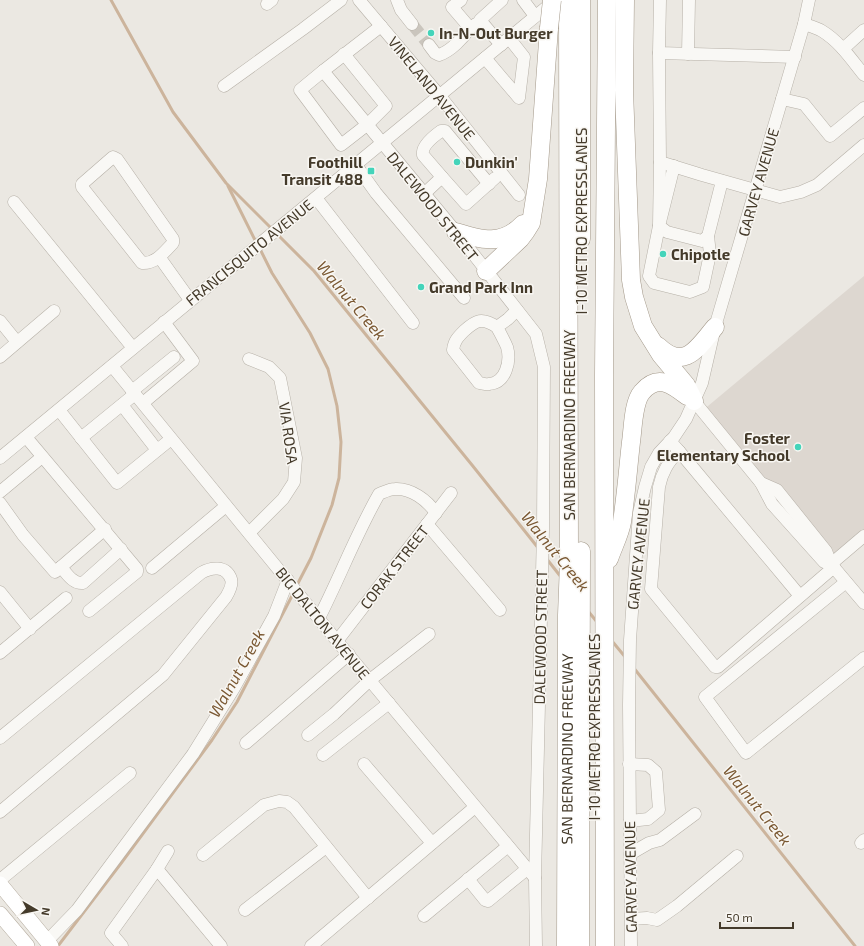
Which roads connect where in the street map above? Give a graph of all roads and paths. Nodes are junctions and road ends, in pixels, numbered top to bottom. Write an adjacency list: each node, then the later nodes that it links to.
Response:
1 (341, 0): 30 (street)
2 (397, 0): 15 (street)
3 (502, 0): 14 (street)
4 (523, 0): 13 (street)
5 (608, 0): 89 (highway)
6 (625, 0): 64 (highway)
7 (660, 0): 23 (street)
8 (689, 0): 25 (street)
9 (809, 0): 16 (street, GARVEY AVENUE)
10 (363, 1): 17 (street, VINELAND AVENUE)
11 (453, 2): 18 (street)
12 (565, 2): 13 (street, FRANCISQUITO AVENUE); 49 (highway, bridge); 153 (highway, SAN BERNARDINO FREEWAY); 154 (highway, I-10 METRO EXPRESSLANES)
13 (535, 16): 20 (street, FRANCISQUITO AVENUE)
14 (480, 20): 18 (street); 20 (street)
15 (412, 24)
16 (804, 24): 22 (street); 26 (street, GARVEY AVENUE)
17 (381, 26): 24 (street); 31 (street, VINELAND AVENUE)
18 (470, 28): 21 (street)
19 (864, 30): 22 (street)
20 (505, 41): 27 (street, FRANCISQUITO AVENUE); 27 (street)
21 (429, 45)
22 (843, 49): 29 (street)
23 (659, 53): 25 (street); 37 (street)
24 (344, 54): 28 (street); 34 (street)
25 (688, 54): 26 (street)
26 (795, 57): 32 (street, GARVEY AVENUE)
27 (485, 58): 31 (street, FRANCISQUITO AVENUE)
28 (323, 71): 34 (street, DALEWOOD STREET); 34 (street)
29 (864, 75)
30 (224, 86)
31 (440, 96): 35 (street, FRANCISQUITO AVENUE); 40 (street, VINELAND AVENUE)
32 (782, 99): 33 (street); 44 (street, GARVEY AVENUE)
33 (864, 108)
34 (368, 124): 35 (street, DALEWOOD STREET)
35 (382, 144): 38 (street, FRANCISQUITO AVENUE); 45 (street, DALEWOOD STREET)
36 (864, 145): 44 (street)
37 (660, 162): 39 (street); 50 (street)
38 (356, 164): 47 (street, FRANCISQUITO AVENUE); 55 (street)
39 (674, 166): 42 (street); 50 (street)
40 (501, 173): 43 (street); 46 (street, VINELAND AVENUE)
41 (442, 177): 43 (street); 43 (street); 45 (street)
42 (722, 181): 44 (street); 52 (street)
43 (489, 184)
44 (756, 190): 63 (street, GARVEY AVENUE)
45 (424, 194): 51 (street, DALEWOOD STREET)
46 (519, 196)
47 (316, 198): 56 (street, FRANCISQUITO AVENUE); 61 (street)
48 (14, 202): 66 (street)
49 (533, 213): 51 (highway); 54 (highway)
50 (659, 226): 52 (street); 52 (street)
51 (456, 232): 54 (street, DALEWOOD STREET)
52 (708, 236)
53 (160, 258): 53 (street); 56 (street)
54 (486, 270): 57 (street, DALEWOOD STREET)
55 (464, 298)
56 (190, 300): 60 (street, FRANCISQUITO AVENUE)
57 (517, 310): 62 (street); 138 (street, DALEWOOD STREET)
58 (54, 312): 65 (street)
59 (0, 321): 65 (street)
60 (164, 322): 66 (street, FRANCISQUITO AVENUE); 67 (street)
61 (413, 323)
62 (497, 327): 62 (street)
63 (715, 327): 64 (highway); 74 (street, GARVEY AVENUE)
64 (651, 339): 74 (highway)
65 (17, 342): 68 (street)
66 (133, 348): 70 (street, FRANCISQUITO AVENUE)
67 (179, 353): 71 (street); 72 (street)
68 (0, 356)
69 (249, 359): 93 (street, VIA ROSA)
70 (112, 366): 73 (street, BIG DALTON AVENUE); 76 (street, FRANCISQUITO AVENUE)
71 (147, 379): 72 (street); 73 (street)
72 (156, 392): 73 (street)
73 (137, 396): 75 (street); 79 (street, BIG DALTON AVENUE)
74 (694, 401): 80 (street, GARVEY AVENUE); 96 (street); 99 (highway)
75 (122, 405): 78 (street); 81 (street)
76 (59, 410): 77 (street, FRANCISQUITO AVENUE); 78 (street)
77 (26, 437): 83 (street); 84 (street, FRANCISQUITO AVENUE)
78 (81, 438): 81 (street)
79 (171, 438): 81 (street); 88 (street, BIG DALTON AVENUE)
80 (670, 441): 82 (street); 124 (street, GARVEY AVENUE)
81 (157, 450)
82 (679, 451): 103 (street); 103 (street)
83 (42, 457): 85 (street); 92 (street)
84 (0, 458)
85 (0, 492)
86 (451, 493): 90 (street, CORAK STREET)
87 (0, 503): 97 (street)
88 (226, 506): 93 (street, BIG DALTON AVENUE); 98 (street)
89 (604, 510): 99 (highway); 105 (highway)
90 (436, 512): 91 (street, CORAK STREET); 109 (street)
91 (427, 524): 107 (street); 112 (street, CORAK STREET)
92 (105, 529): 95 (street); 97 (street)
93 (249, 533): 100 (street, BIG DALTON AVENUE)
94 (864, 536): 96 (street)
95 (122, 549): 97 (street); 108 (street)
96 (832, 565): 101 (street); 103 (street)
97 (61, 567)
98 (152, 568)
99 (605, 572): 105 (highway)
100 (289, 582): 109 (street, BIG DALTON AVENUE); 148 (street)
101 (846, 582): 106 (street); 116 (street)
102 (0, 592): 110 (street)
103 (800, 596)
104 (66, 598): 110 (street)
105 (600, 602): 115 (highway)
106 (864, 603)
107 (500, 610)
108 (89, 611)
109 (318, 618): 112 (street, BIG DALTON AVENUE)
110 (30, 628): 113 (street)
111 (429, 634): 117 (street)
112 (337, 641): 114 (street, BIG DALTON AVENUE)
113 (0, 653)
114 (348, 654): 117 (street, BIG DALTON AVENUE); 121 (street)
115 (599, 655): 155 (highway, I-10 METRO EXPRESSLANES); 156 (highway)
116 (864, 658)
117 (370, 680): 118 (street, BIG DALTON AVENUE); 119 (street)
118 (389, 703): 122 (street); 126 (street, BIG DALTON AVENUE)
119 (308, 735)
120 (0, 738): 127 (street)
121 (246, 743)
122 (323, 755)
123 (364, 764): 130 (street)
124 (629, 764): 129 (street, GARVEY AVENUE); 129 (street)
125 (130, 773): 140 (street)
126 (476, 807): 130 (street); 131 (street, BIG DALTON AVENUE)
127 (0, 812)
128 (695, 814): 134 (street)
129 (630, 821): 134 (street, GARVEY AVENUE)
130 (432, 843): 142 (street)
131 (508, 846): 138 (street, BIG DALTON AVENUE); 139 (street)
132 (326, 848): 135 (street); 142 (street); 143 (street)
133 (168, 851): 137 (street)
134 (630, 854): 146 (street, GARVEY AVENUE)
135 (203, 855)
136 (737, 856): 146 (street)
137 (157, 869): 149 (street); 150 (street)
138 (531, 873): 139 (street); 152 (street, DALEWOOD STREET)
139 (468, 879): 145 (street)
140 (0, 880)
141 (0, 884): 148 (main road)
142 (368, 898): 151 (street)
143 (245, 910)
144 (0, 914): 147 (main road)
145 (424, 916)
146 (631, 918): 157 (street, GARVEY AVENUE)
147 (23, 944)
148 (49, 944)
149 (122, 946)
150 (221, 946)
151 (310, 946)
152 (536, 946)
153 (566, 946)
154 (580, 946)
155 (594, 946)
156 (605, 946)
157 (631, 946)

